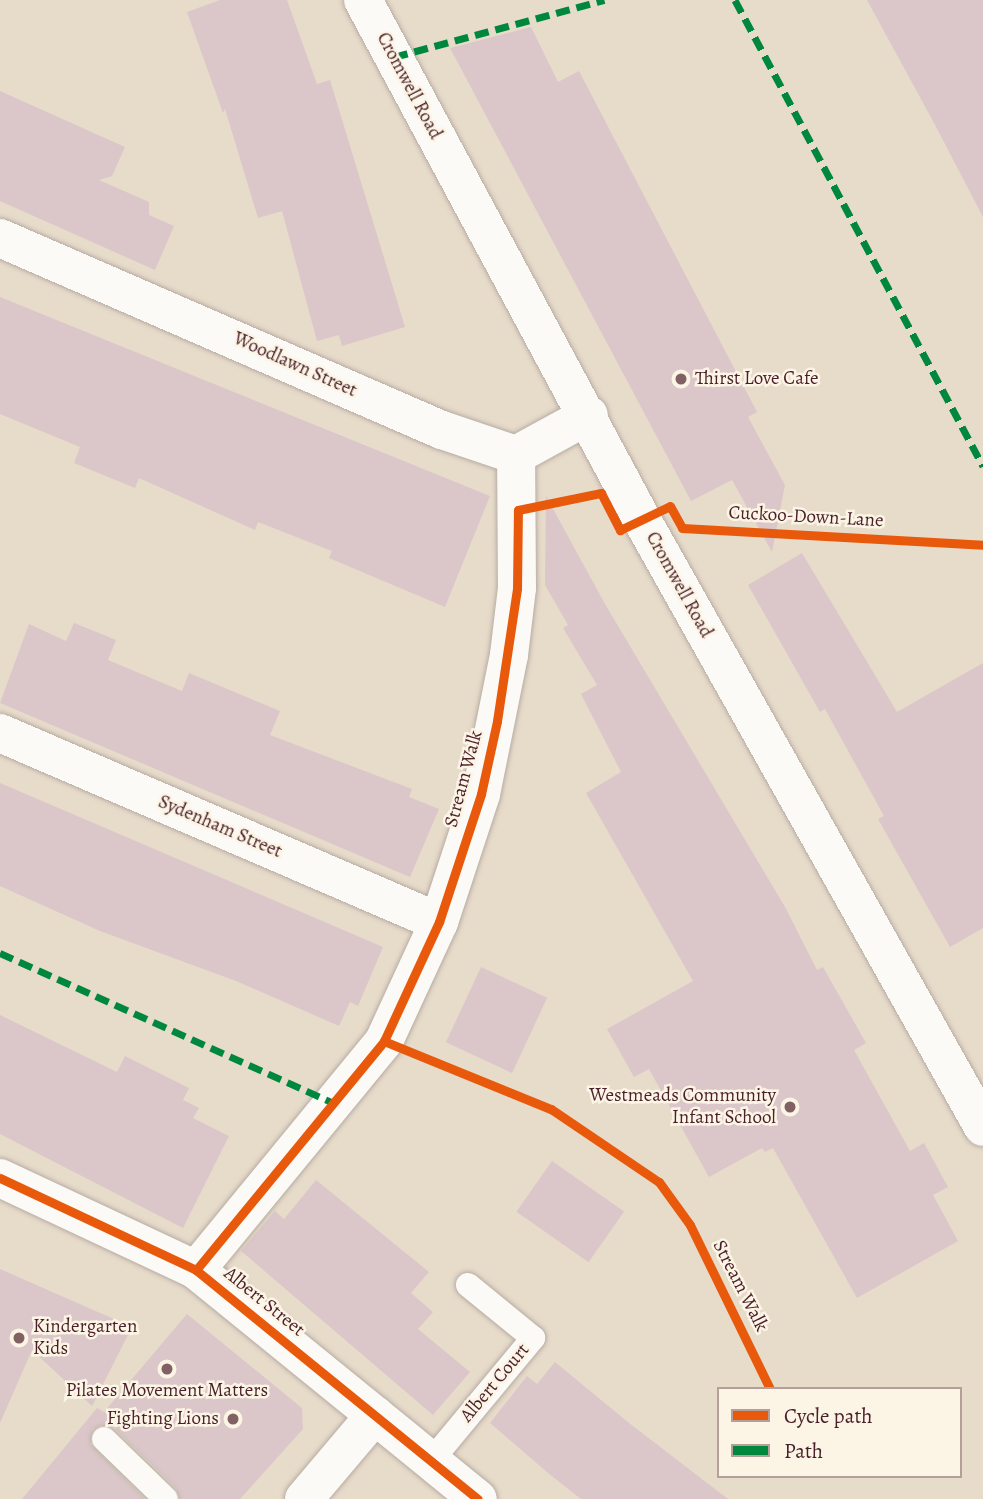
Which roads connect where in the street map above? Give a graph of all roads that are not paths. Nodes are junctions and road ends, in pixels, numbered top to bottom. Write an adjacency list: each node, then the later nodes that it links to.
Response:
1 (363, 0): 3 (street, Cromwell Road)
2 (0, 238): 4 (street, Woodlawn Street)
3 (589, 415): 4 (street); 7 (street, Cromwell Road)
4 (516, 455): 6 (street, Stream Walk)
5 (0, 733): 6 (street, Sydenham Street)
6 (439, 922): 9 (street, Stream Walk)
7 (983, 1128)
8 (0, 1178): 9 (street, Albert Street)
9 (196, 1269): 11 (street, Albert Street)
10 (468, 1286): 13 (lane, Albert Court)
11 (375, 1415): 13 (street, Albert Street); 15 (street)
12 (104, 1439): 14 (lane)
13 (431, 1461): 16 (street, Albert Street)
14 (166, 1499)
15 (304, 1499)
16 (478, 1499)

